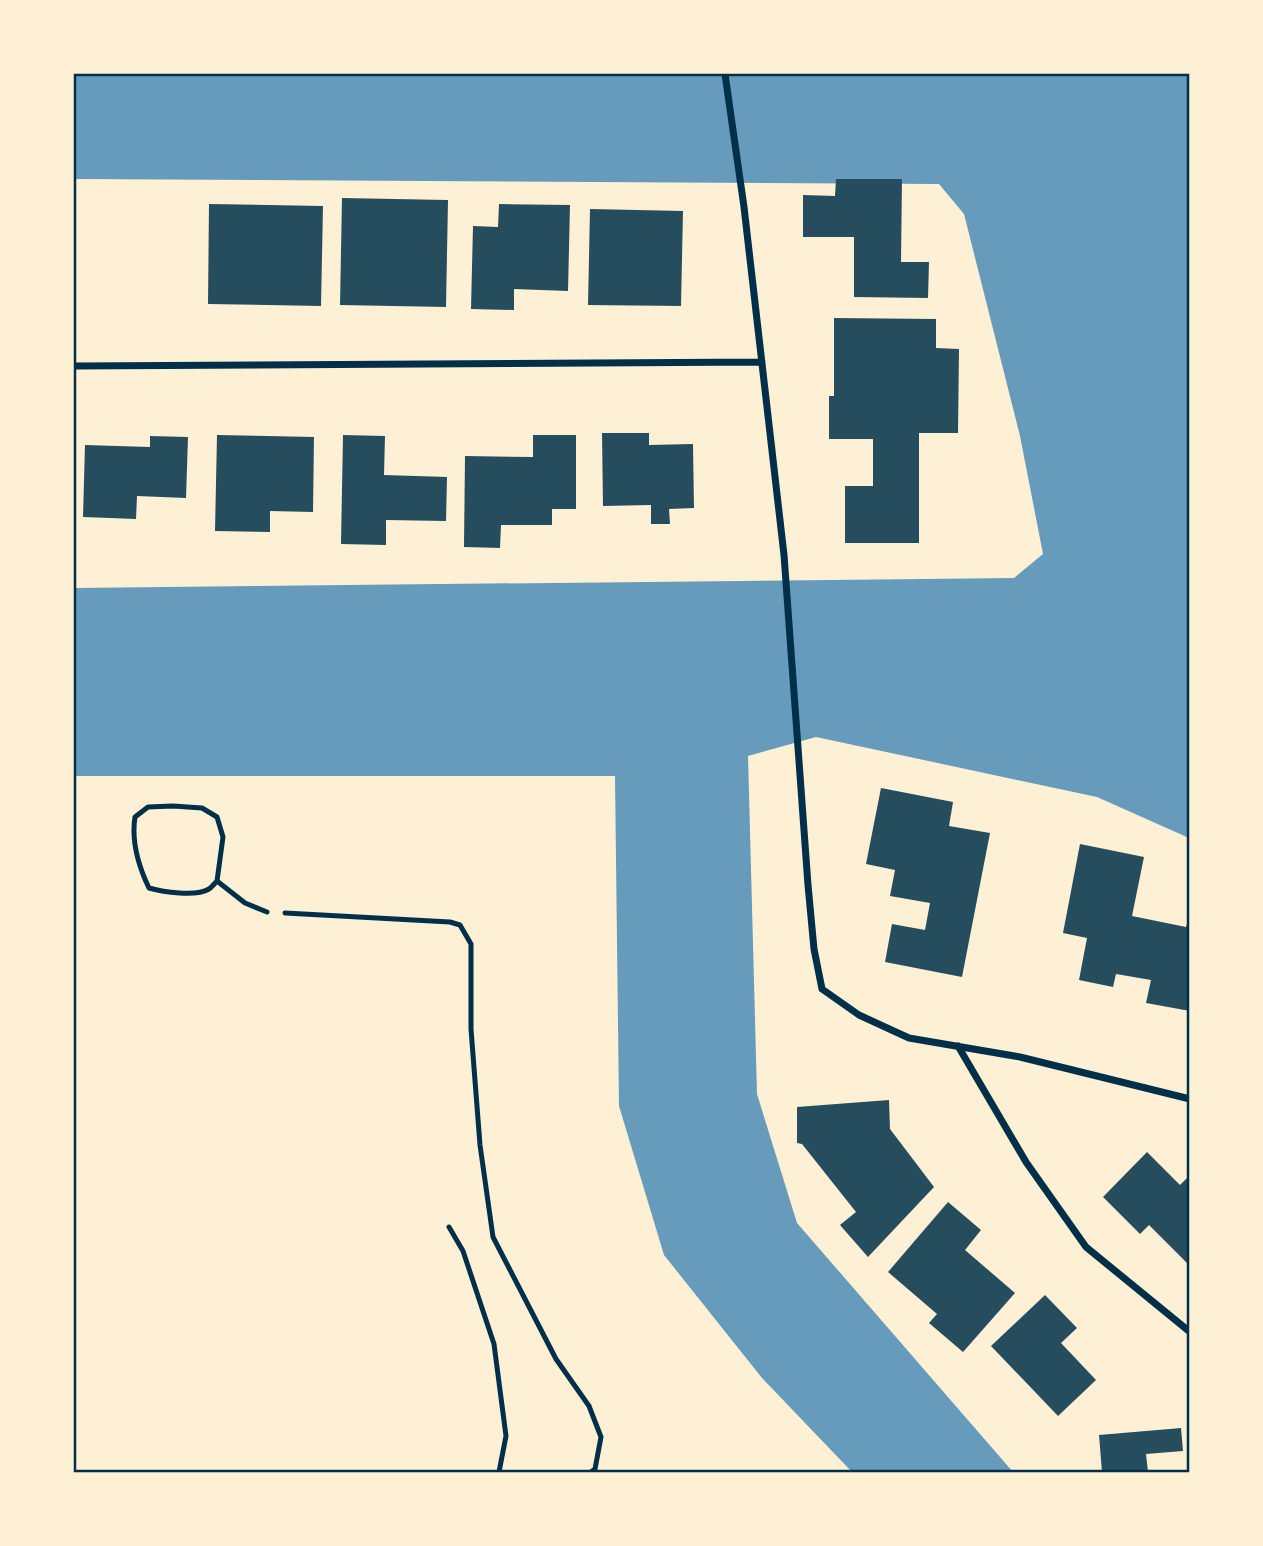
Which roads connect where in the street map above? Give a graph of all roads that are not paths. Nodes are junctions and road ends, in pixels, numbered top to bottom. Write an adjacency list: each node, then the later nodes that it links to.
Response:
1 (725, 74): 2 (street)
2 (762, 362): 3 (street); 7 (street)
3 (74, 366)
4 (218, 881): 4 (lane); 5 (lane)
5 (267, 912)
6 (285, 913): 12 (lane)
7 (958, 1046): 8 (street); 10 (street)
8 (1189, 1099)
9 (449, 1227): 11 (lane)
10 (1189, 1332)
11 (499, 1472)
12 (591, 1472)

